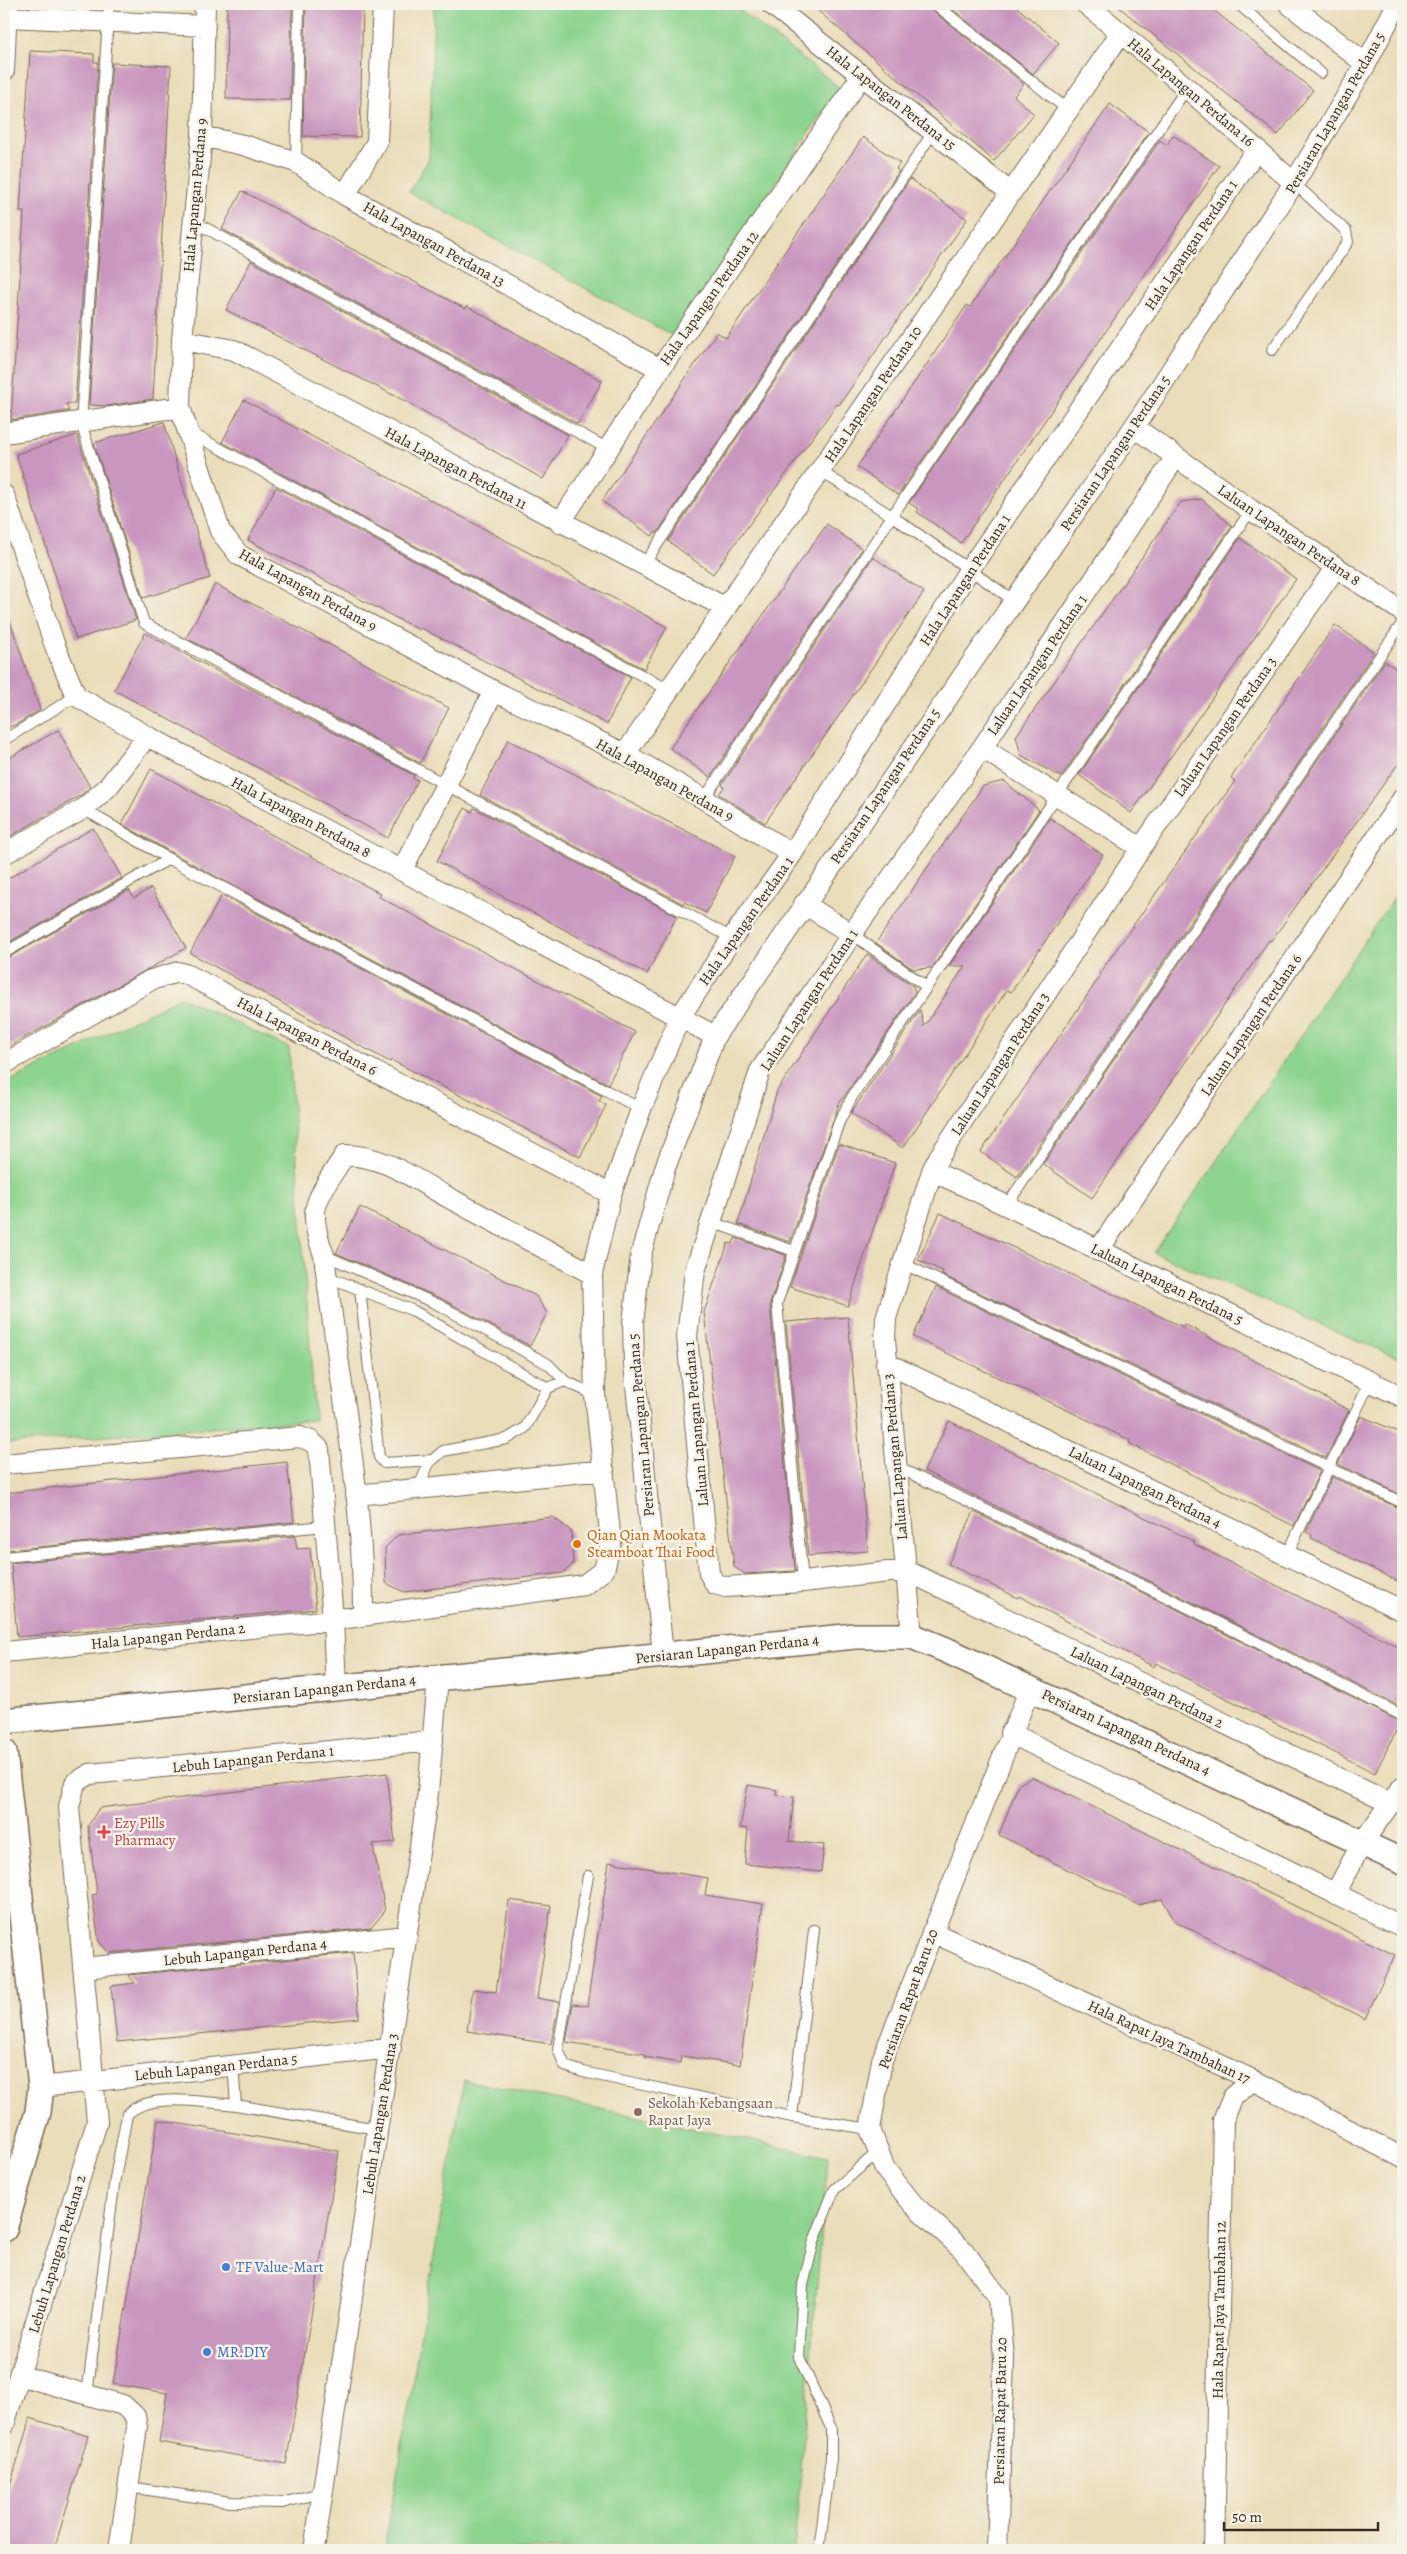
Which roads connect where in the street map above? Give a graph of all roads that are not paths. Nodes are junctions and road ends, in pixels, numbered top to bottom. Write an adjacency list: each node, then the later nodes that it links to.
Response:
1 (205, 4): 12 (street, Hala Lapangan Perdana 9)
2 (299, 4): 23 (lane)
3 (383, 4): 26 (street)
4 (771, 4): 17 (street, Hala Lapangan Perdana 15)
5 (935, 4): 19 (lane)
6 (1086, 4): 13 (street, Hala Lapangan Perdana 16)
7 (1238, 4): 16 (lane)
8 (1397, 4): 14 (street, Persiaran Lapangan Perdana 5)
9 (1296, 6): 14 (street)
10 (7, 10): 11 (street); 15 (street)
11 (109, 12): 12 (street); 32 (lane)
12 (206, 26): 21 (street, Hala Lapangan Perdana 9)
13 (1121, 33): 18 (street, Hala Lapangan Perdana 16); 19 (street, Hala Lapangan Perdana 10)
14 (1366, 64): 24 (street, Persiaran Lapangan Perdana 5)
15 (4, 71)
16 (1321, 73)
17 (862, 75): 20 (street, Hala Lapangan Perdana 15); 30 (street, Hala Lapangan Perdana 12)
18 (1187, 88): 22 (street, Hala Lapangan Perdana 16); 41 (lane)
19 (1068, 110): 25 (street, Hala Lapangan Perdana 10)
20 (934, 132): 25 (street, Hala Lapangan Perdana 15); 43 (lane)
21 (202, 136): 23 (street, Hala Lapangan Perdana 13); 27 (street, Hala Lapangan Perdana 9)
22 (1257, 148): 24 (street, Hala Lapangan Perdana 16); 45 (street, Hala Lapangan Perdana 1)
23 (296, 162): 26 (street, Hala Lapangan Perdana 13)
24 (1294, 183): 29 (lane); 33 (street, Persiaran Lapangan Perdana 5)
25 (1011, 192): 38 (street, Hala Lapangan Perdana 10)
26 (345, 195): 30 (street, Hala Lapangan Perdana 13)
27 (193, 222): 28 (street, Hala Lapangan Perdana 9); 36 (lane)
28 (182, 340): 31 (street, Hala Lapangan Perdana 9); 42 (street, Hala Lapangan Perdana 11)
29 (1272, 350)
30 (660, 369): 36 (street, Hala Lapangan Perdana 12)
31 (180, 407): 32 (street); 34 (street, Hala Lapangan Perdana 9)
32 (81, 423): 35 (street); 57 (lane)
33 (1134, 427): 37 (street, Laluan Lapangan Perdana 8); 46 (street, Persiaran Lapangan Perdana 5)
34 (188, 432): 50 (lane); 51 (street, Hala Lapangan Perdana 9)
35 (4, 433)
36 (608, 449): 42 (street, Hala Lapangan Perdana 12)
37 (1175, 458): 40 (street, Laluan Lapangan Perdana 8); 55 (street, Laluan Lapangan Perdana 1)
38 (820, 471): 41 (lane); 47 (street, Hala Lapangan Perdana 10)
39 (4, 496): 52 (street)
40 (1251, 510): 44 (street, Laluan Lapangan Perdana 8); 58 (lane)
41 (892, 516): 45 (lane); 60 (lane)
42 (560, 522): 43 (street, Hala Lapangan Perdana 11)
43 (643, 566): 47 (street, Hala Lapangan Perdana 11)
44 (1336, 567): 48 (street, Laluan Lapangan Perdana 8); 62 (street, Laluan Lapangan Perdana 3)
45 (969, 570): 46 (lane); 64 (street, Hala Lapangan Perdana 1)
46 (1013, 600): 67 (street, Persiaran Lapangan Perdana 5)
47 (726, 608): 50 (street, Hala Lapangan Perdana 10)
48 (1403, 612)
49 (1403, 622): 78 (lane)
50 (669, 690): 56 (street, Hala Lapangan Perdana 10)
51 (494, 691): 56 (street, Hala Lapangan Perdana 9); 57 (street)
52 (76, 696): 53 (street, Hala Lapangan Perdana 8); 54 (lane)
53 (147, 736): 61 (street); 66 (street, Hala Lapangan Perdana 8)
54 (4, 740)
55 (982, 748): 58 (street); 68 (street, Laluan Lapangan Perdana 1)
56 (625, 754): 60 (street, Hala Lapangan Perdana 9)
57 (446, 783): 66 (street); 69 (lane)
58 (1058, 795): 62 (street); 71 (lane)
59 (1403, 798): 81 (street, Laluan Lapangan Perdana 6)
60 (704, 800): 64 (street, Hala Lapangan Perdana 9)
61 (83, 809): 63 (street); 65 (lane)
62 (1141, 848): 76 (street, Laluan Lapangan Perdana 3)
63 (4, 854)
64 (792, 854): 69 (street, Hala Lapangan Perdana 1)
65 (169, 859): 70 (lane); 75 (lane)
66 (402, 870): 72 (street, Hala Lapangan Perdana 8)
67 (804, 904): 68 (street); 73 (street, Persiaran Lapangan Perdana 5)
68 (852, 934): 71 (lane); 79 (street, Laluan Lapangan Perdana 1)
69 (732, 938): 72 (street, Hala Lapangan Perdana 1)
70 (4, 953)
71 (927, 988): 80 (lane)
72 (680, 1016): 73 (street, Hala Lapangan Perdana 8); 75 (street, Hala Lapangan Perdana 1)
73 (715, 1036): 111 (street, Persiaran Lapangan Perdana 5)
74 (4, 1064): 77 (street, Hala Lapangan Perdana 6)
75 (641, 1109): 77 (street, Hala Lapangan Perdana 1)
76 (932, 1171): 78 (street, Laluan Lapangan Perdana 5); 83 (street, Laluan Lapangan Perdana 3)
77 (611, 1194): 84 (street, Hala Lapangan Perdana 1)
78 (1007, 1205): 81 (street, Laluan Lapangan Perdana 5)
79 (711, 1222): 80 (lane); 105 (street, Laluan Lapangan Perdana 1)
80 (794, 1251): 105 (lane)
81 (1098, 1251): 89 (street, Laluan Lapangan Perdana 5)
82 (324, 1255): 84 (street); 85 (street); 88 (lane)
83 (902, 1263): 87 (street, Laluan Lapangan Perdana 3); 96 (lane)
84 (592, 1274): 91 (street, Hala Lapangan Perdana 1)
85 (326, 1276): 86 (lane); 99 (street)
86 (360, 1289): 90 (lane); 93 (lane)
87 (886, 1363): 95 (street, Laluan Lapangan Perdana 3); 102 (street, Laluan Lapangan Perdana 4)
88 (566, 1381): 90 (lane); 91 (lane)
89 (1370, 1382): 92 (street, Laluan Lapangan Perdana 5); 96 (lane)
90 (548, 1388): 93 (lane)
91 (595, 1395): 97 (street, Hala Lapangan Perdana 2)
92 (1403, 1397)
93 (432, 1460): 98 (lane)
94 (4, 1464): 101 (street)
95 (896, 1467): 104 (street, Laluan Lapangan Perdana 3); 115 (lane)
96 (1330, 1468): 100 (lane); 102 (lane)
97 (604, 1470): 98 (street); 107 (street, Hala Lapangan Perdana 2)
98 (418, 1489): 99 (street)
99 (356, 1496): 107 (street)
100 (1403, 1503)
101 (325, 1526): 103 (lane); 108 (street)
102 (1287, 1555): 106 (street, Laluan Lapangan Perdana 4)
103 (4, 1557)
104 (906, 1570): 105 (street, Laluan Lapangan Perdana 1); 109 (street, Laluan Lapangan Perdana 3); 122 (street, Laluan Lapangan Perdana 2)
105 (803, 1582)
106 (1403, 1611)
107 (363, 1615): 108 (street, Hala Lapangan Perdana 2)
108 (333, 1620): 110 (street, Hala Lapangan Perdana 2); 113 (street)
109 (912, 1636): 111 (street, Persiaran Lapangan Perdana 4); 114 (street, Persiaran Lapangan Perdana 4)
110 (4, 1652)
111 (663, 1655): 112 (street, Persiaran Lapangan Perdana 4)
112 (438, 1678): 113 (street, Persiaran Lapangan Perdana 4); 118 (street, Lebuh Lapangan Perdana 3)
113 (336, 1688): 116 (street, Persiaran Lapangan Perdana 4)
114 (1030, 1688): 117 (street, Persiaran Rapat Baru 20); 123 (street, Persiaran Lapangan Perdana 4)
115 (1403, 1716)
116 (4, 1720)
117 (1010, 1733): 126 (street); 129 (street, Persiaran Rapat Baru 20)
118 (433, 1741): 120 (street, Lebuh Lapangan Perdana 1); 130 (street, Lebuh Lapangan Perdana 3)
119 (4, 1752): 136 (street)
120 (75, 1783): 131 (street, Lebuh Lapangan Perdana 2)
121 (1403, 1786): 122 (street)
122 (1390, 1803): 123 (street)
123 (1362, 1843): 124 (street, Persiaran Lapangan Perdana 4); 126 (street)
124 (1403, 1862)
125 (588, 1876): 138 (lane)
126 (1335, 1894): 127 (street)
127 (1403, 1928)
128 (814, 1930): 138 (lane)
129 (932, 1932): 134 (street, Hala Rapat Jaya Tambahan 17); 140 (street, Persiaran Rapat Baru 20)
130 (407, 1936): 131 (street, Lebuh Lapangan Perdana 4); 132 (street, Lebuh Lapangan Perdana 3)
131 (83, 1968): 135 (street, Lebuh Lapangan Perdana 2)
132 (390, 2048): 133 (street, Lebuh Lapangan Perdana 5); 139 (street, Lebuh Lapangan Perdana 3)
133 (234, 2065): 135 (street, Lebuh Lapangan Perdana 5); 137 (lane)
134 (1253, 2080): 142 (street, Hala Rapat Jaya Tambahan 17); 153 (street, Hala Rapat Jaya Tambahan 12)
135 (92, 2081): 136 (street, Lebuh Lapangan Perdana 5); 144 (street, Lebuh Lapangan Perdana 2)
136 (41, 2087): 143 (street)
137 (236, 2105): 139 (lane); 145 (lane)
138 (792, 2117): 140 (lane)
139 (376, 2128): 148 (street, Lebuh Lapangan Perdana 3)
140 (870, 2129): 141 (street, Persiaran Rapat Baru 20)
141 (879, 2151): 151 (lane); 152 (street, Persiaran Rapat Baru 20)
142 (1403, 2158)
143 (4, 2229)
144 (19, 2375): 145 (street); 146 (street, Lebuh Lapangan Perdana 2)
145 (87, 2395): 147 (street)
146 (4, 2425)
147 (128, 2487): 148 (lane); 149 (street)
148 (324, 2492): 150 (street, Lebuh Lapangan Perdana 3)
149 (119, 2550)
150 (314, 2550)
151 (819, 2550)
152 (998, 2550)
153 (1214, 2550)

